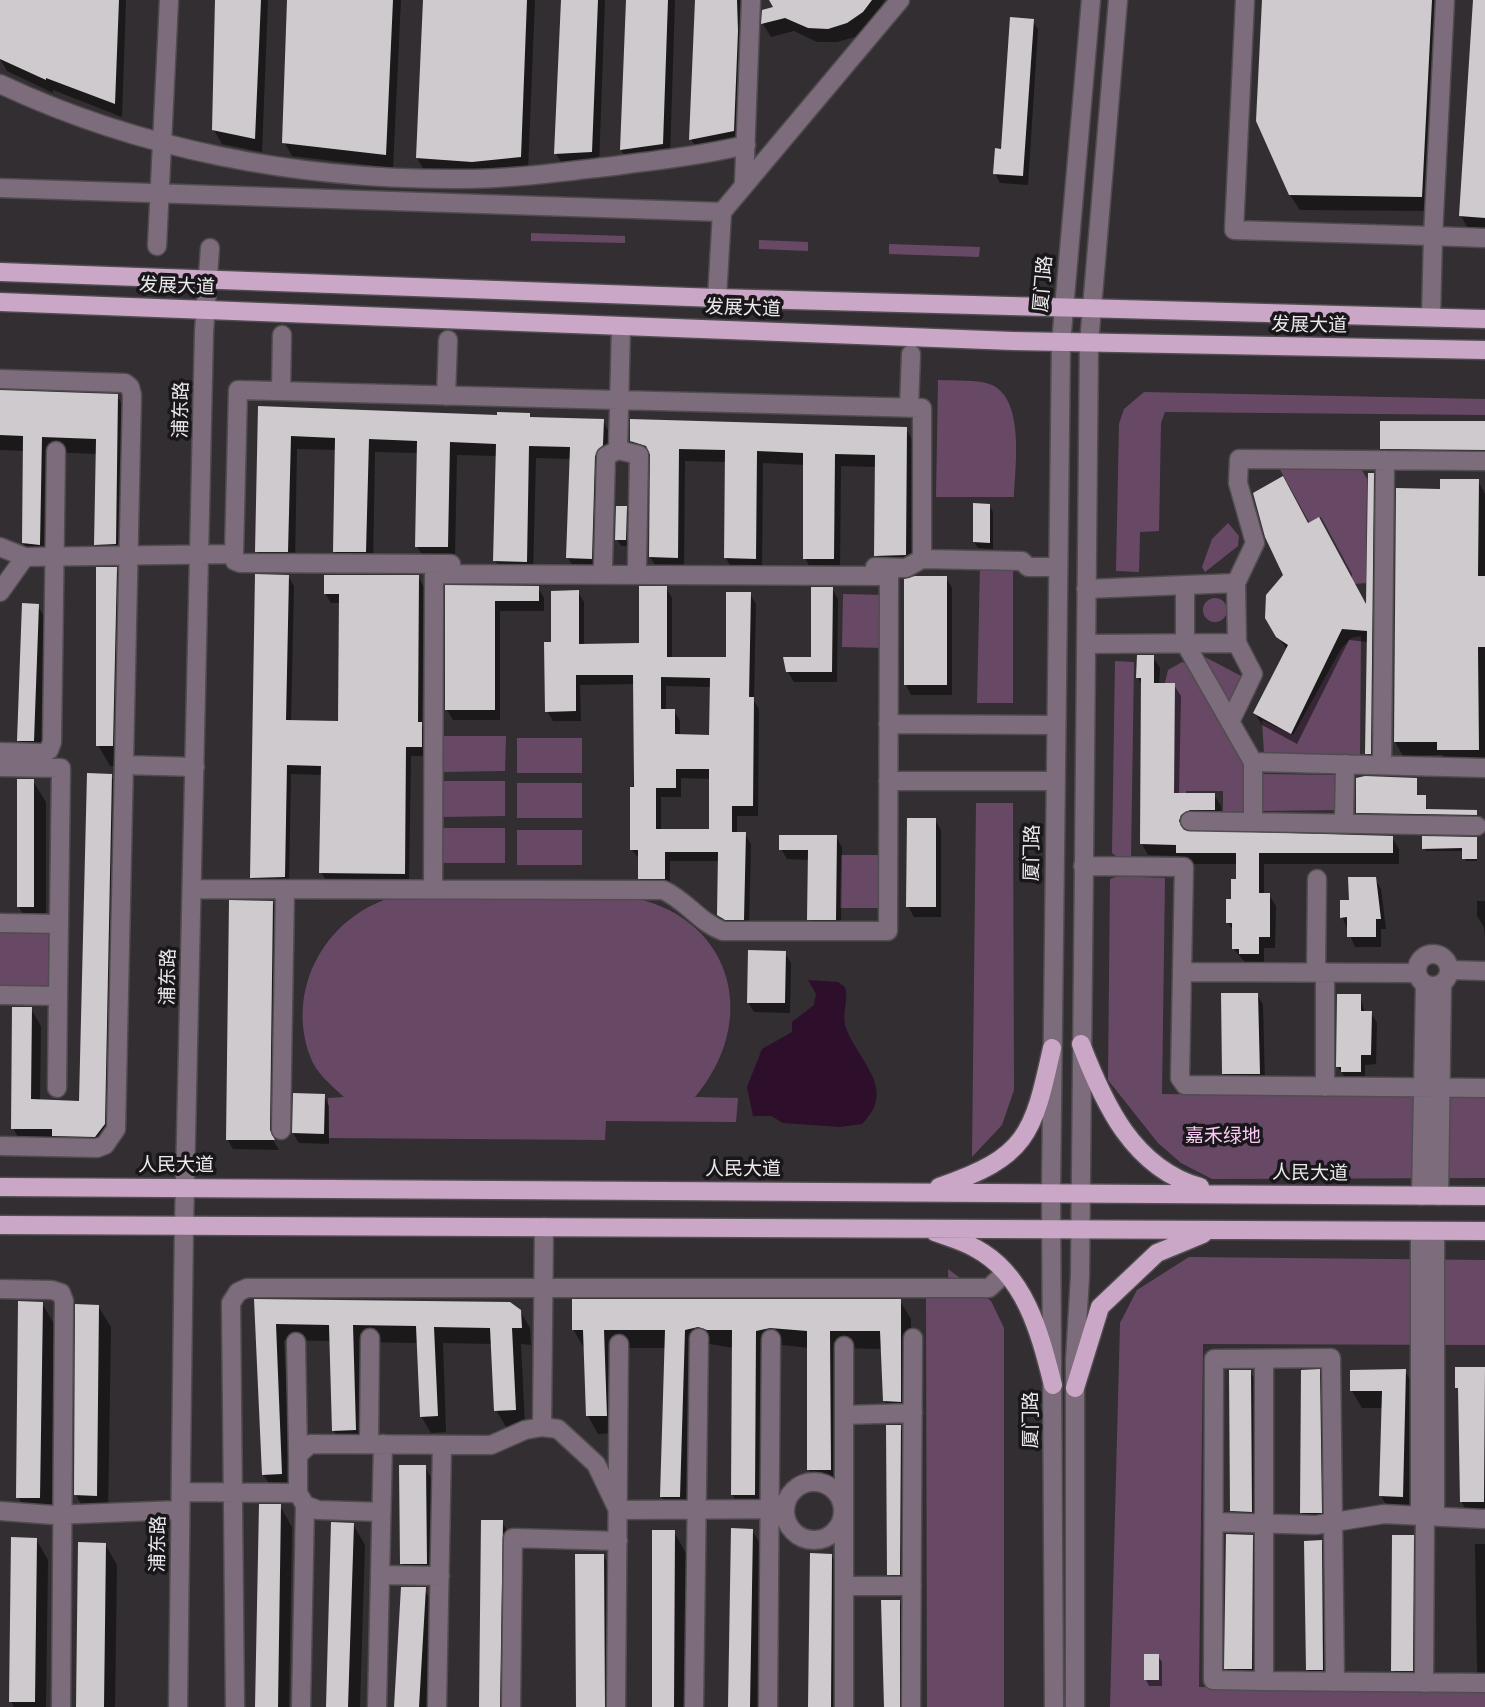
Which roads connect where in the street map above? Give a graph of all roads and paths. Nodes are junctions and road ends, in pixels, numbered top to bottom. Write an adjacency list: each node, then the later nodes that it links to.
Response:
1 (169, 0): 9 (street)
2 (751, 0): 10 (street)
3 (900, 0): 11 (street)
4 (1091, 0): 23 (street, 厦门路)
5 (1118, 0): 24 (street)
6 (1245, 0): 15 (street)
7 (1445, 0): 15 (street)
8 (0, 84): 9 (street)
9 (163, 145): 10 (street); 13 (street)
10 (746, 145): 11 (street)
11 (744, 182): 14 (street)
12 (0, 188): 13 (street)
13 (160, 193): 14 (street); 17 (street)
14 (722, 212): 21 (street)
15 (1433, 236): 16 (street); 26 (street)
16 (1485, 239)
17 (157, 246)
18 (210, 248): 20 (street, 浦东路)
19 (0, 272): 20 (main road, 发展大道)
20 (207, 279): 21 (main road, 发展大道); 25 (street, 浦东路)
21 (717, 298): 23 (main road, 发展大道)
22 (0, 302): 25 (main road, 发展大道)
23 (1063, 307): 24 (main road, 发展大道); 31 (street, 厦门路)
24 (1092, 309): 26 (main road, 发展大道); 32 (street)
25 (205, 310): 28 (main road, 发展大道); 46 (street, 浦东路)
26 (1432, 317): 27 (main road, 发展大道)
27 (1485, 319)
28 (621, 326): 31 (main road, 发展大道); 38 (street)
29 (282, 335): 36 (street)
30 (449, 340): 37 (street)
31 (1061, 342): 32 (main road, 发展大道); 53 (street, 厦门路)
32 (1089, 343): 33 (main road, 发展大道); 56 (street)
33 (1485, 350)
34 (911, 354): 39 (street)
35 (0, 379): 48 (street)
36 (281, 391): 37 (street); 45 (street)
37 (446, 396): 38 (street)
38 (619, 400): 39 (street); 40 (street)
39 (909, 408): 50 (street)
40 (618, 450): 51 (street); 52 (street)
41 (56, 451): 47 (street)
42 (1385, 460): 43 (street); 54 (street); 68 (street)
43 (1485, 461)
44 (0, 547): 49 (street)
45 (234, 554): 46 (street); 51 (street)
46 (200, 555): 48 (street); 70 (street, 浦东路)
47 (54, 556): 48 (street); 49 (street); 64 (street)
48 (129, 556): 67 (street)
49 (25, 557): 57 (street)
50 (922, 559): 52 (street); 53 (street)
51 (603, 565): 52 (street)
52 (637, 566)
53 (1058, 566): 63 (street, 厦门路)
54 (1236, 583): 55 (street); 59 (street)
55 (1185, 585): 56 (street); 58 (street)
56 (1086, 589): 60 (street)
57 (0, 592)
58 (1185, 643): 59 (street); 60 (street); 61 (street)
59 (1237, 643): 61 (street)
60 (1087, 644): 78 (street)
61 (1230, 722): 65 (street)
62 (888, 724): 63 (street); 72 (street); 82 (street)
63 (1055, 725): 73 (street, 厦门路)
64 (0, 752)
65 (1252, 762): 66 (street); 75 (street)
66 (1345, 764): 68 (street); 76 (street)
67 (125, 765): 70 (street); 98 (street)
68 (1382, 765): 71 (street)
69 (0, 767): 84 (street)
70 (195, 767): 80 (street, 浦东路)
71 (1485, 768)
72 (888, 781): 73 (street); 82 (street)
73 (1055, 781): 92 (street, 厦门路)
74 (1190, 821): 75 (street)
75 (1253, 821): 76 (street)
76 (1344, 821): 77 (street)
77 (1477, 825)
78 (1083, 866): 86 (street); 91 (street)
79 (1317, 878): 87 (street)
80 (192, 889): 81 (street); 100 (street, 浦东路)
81 (285, 889): 82 (street); 97 (street)
82 (433, 890)
83 (0, 923): 84 (street)
84 (59, 924): 90 (street)
85 (1485, 971): 88 (street)
86 (1182, 972): 87 (street); 93 (street)
87 (1321, 972): 88 (street); 93 (street)
88 (1434, 978): 95 (street)
89 (0, 995): 90 (street)
90 (58, 996): 94 (street)
91 (1081, 1044): 102 (street); 104 (main road)
92 (1052, 1048): 101 (main road); 103 (street, 厦门路)
93 (1325, 1087): 95 (street)
94 (57, 1088)
95 (1432, 1088): 96 (street); 105 (street); 106 (street)
96 (1485, 1088)
97 (281, 1130)
98 (0, 1146)
99 (0, 1186): 100 (main road, 人民大道)
100 (186, 1187): 101 (main road, 人民大道); 109 (street, 浦东路)
101 (925, 1192): 103 (main road, 人民大道)
102 (1079, 1192): 103 (main road, 人民大道); 104 (main road, 人民大道); 113 (street)
103 (1051, 1193): 112 (street, 厦门路)
104 (1224, 1194): 105 (main road, 人民大道)
105 (1421, 1196): 106 (main road, 人民大道)
106 (1440, 1196): 107 (main road, 人民大道)
107 (1485, 1196)
108 (0, 1225): 109 (main road)
109 (184, 1226): 110 (main road); 138 (street, 浦东路)
110 (544, 1227): 111 (main road); 118 (street)
111 (925, 1228): 112 (main road); 117 (main road)
112 (1051, 1228): 113 (main road); 128 (street, 厦门路)
113 (1079, 1228): 114 (main road); 129 (street)
114 (1218, 1229): 115 (main road); 129 (main road)
115 (1427, 1231): 116 (main road); 146 (street)
116 (1485, 1231)
117 (1005, 1273): 118 (street); 128 (main road)
118 (543, 1288): 132 (street); 136 (street)
119 (0, 1289): 145 (street)
120 (370, 1338): 133 (street)
121 (699, 1338): 139 (street)
122 (913, 1338): 130 (street)
123 (771, 1339): 140 (street)
124 (296, 1342): 135 (street)
125 (619, 1343): 141 (street)
126 (844, 1346): 131 (street)
127 (1264, 1359): 148 (street); 149 (street); 150 (street)
128 (1052, 1385): 172 (street, 厦门路)
129 (1075, 1388): 173 (street)
130 (913, 1413): 131 (street); 155 (street)
131 (844, 1415): 144 (street)
132 (542, 1427): 134 (street); 141 (street)
133 (376, 1444): 134 (street); 135 (street); 143 (street)
134 (442, 1445): 153 (street)
135 (298, 1455): 137 (street)
136 (234, 1493): 137 (street); 138 (street); 162 (street)
137 (301, 1499): 143 (street); 163 (street)
138 (180, 1501): 145 (street); 161 (street, 浦东路)
139 (697, 1509): 140 (street); 141 (street); 168 (street)
140 (777, 1509): 144 (street); 144 (street); 169 (street)
141 (618, 1510): 151 (street)
142 (0, 1511): 145 (street)
143 (381, 1512): 152 (street)
144 (844, 1513): 154 (street)
145 (61, 1515): 160 (street)
146 (1427, 1515): 147 (street); 150 (street); 158 (street)
147 (1485, 1518)
148 (1213, 1522): 149 (street); 156 (street)
149 (1264, 1523): 150 (street); 156 (street)
150 (1333, 1524): 157 (street)
151 (618, 1541): 166 (street); 167 (street)
152 (380, 1575): 153 (street); 164 (street)
153 (440, 1576): 165 (street)
154 (844, 1586): 155 (street); 170 (street)
155 (912, 1586): 171 (street)
156 (1264, 1681): 157 (street)
157 (1335, 1682): 158 (street)
158 (1424, 1683): 159 (street)
159 (1485, 1684)
160 (61, 1707)
161 (178, 1707)
162 (234, 1707)
163 (301, 1707)
164 (377, 1707)
165 (437, 1707)
166 (511, 1707)
167 (616, 1707)
168 (694, 1707)
169 (768, 1707)
170 (844, 1707)
171 (911, 1707)
172 (1054, 1707)
173 (1075, 1707)

